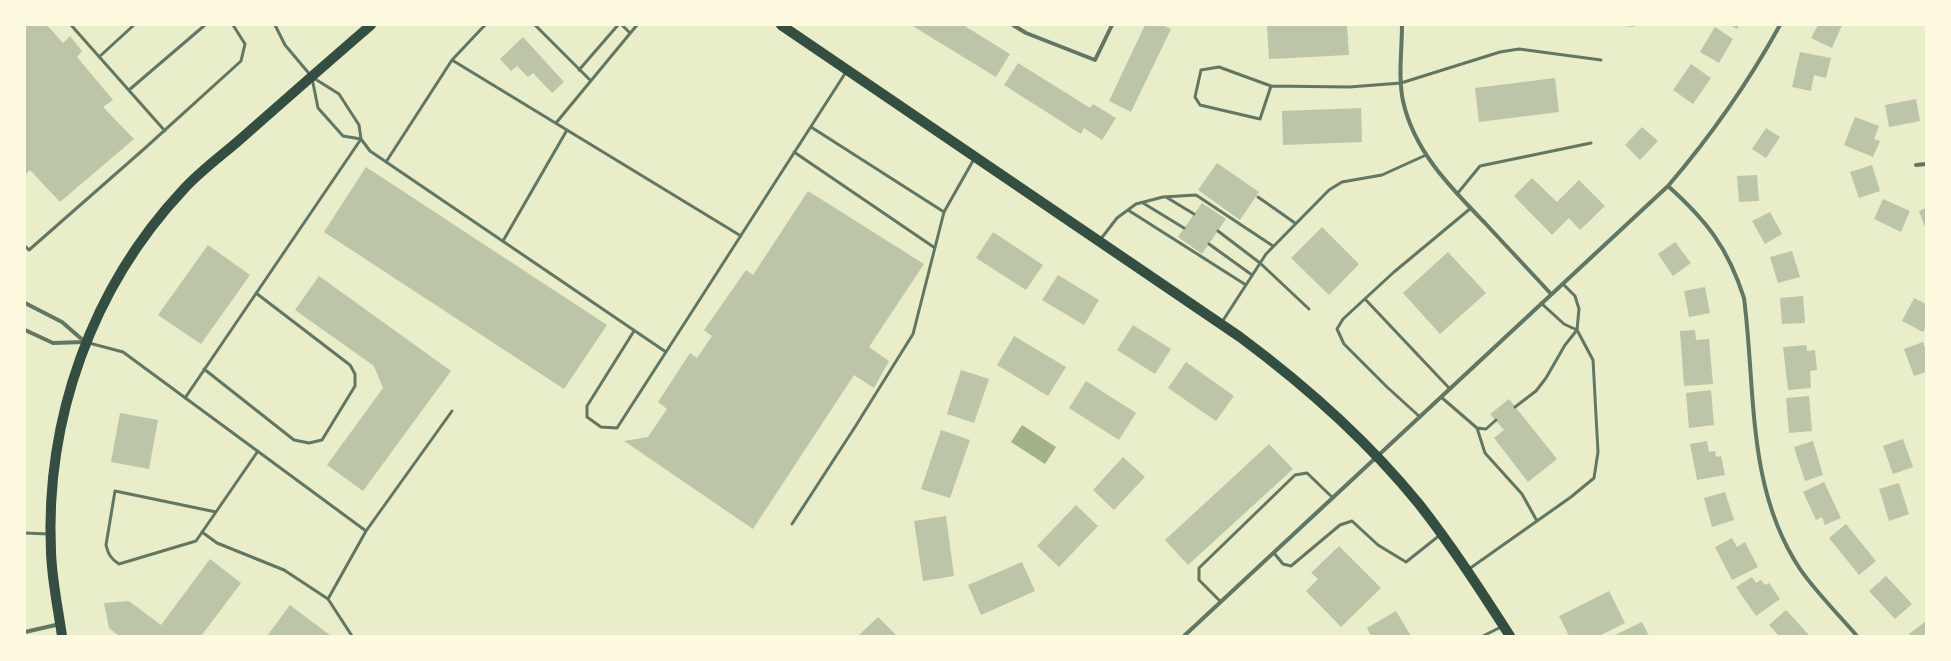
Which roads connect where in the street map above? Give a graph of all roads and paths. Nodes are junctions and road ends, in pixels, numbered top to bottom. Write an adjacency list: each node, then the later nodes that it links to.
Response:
1 (71, 25): 18 (lane)
2 (134, 25): 18 (lane)
3 (205, 25): 27 (lane)
4 (233, 25): 31 (lane)
5 (275, 25): 23 (lane)
6 (371, 25): 23 (main road)
7 (485, 25): 19 (lane)
8 (535, 25): 21 (lane)
9 (618, 25): 21 (lane)
10 (622, 25): 17 (lane)
11 (637, 25): 17 (lane)
12 (781, 25): 22 (main road)
13 (1012, 25): 14 (street)
14 (1112, 25)
15 (1402, 25): 25 (street)
16 (1780, 25): 40 (street)
17 (630, 33): 24 (lane)
18 (99, 56): 27 (lane)
19 (452, 60): 28 (lane); 37 (lane)
20 (1601, 60): 25 (lane)
21 (579, 70): 24 (lane)
22 (847, 70): 29 (lane); 36 (main road)
23 (312, 77): 32 (lane); 32 (lane); 73 (main road)
24 (591, 81): 28 (lane)
25 (1401, 83): 26 (lane); 35 (street)
26 (1271, 86): 26 (lane)
27 (129, 90): 31 (lane)
28 (556, 123): 30 (lane)
29 (811, 127): 34 (lane); 47 (lane)
30 (567, 130): 52 (lane); 53 (lane)
31 (165, 131): 56 (lane)
32 (361, 139): 37 (lane); 63 (lane)
33 (1591, 143): 41 (lane)
34 (794, 152): 52 (lane); 58 (lane)
35 (1426, 155): 41 (street); 49 (lane)
36 (975, 158): 47 (lane); 54 (main road)
37 (386, 162): 53 (lane)
38 (1926, 164): 39 (street)
39 (1916, 165)
40 (1668, 186): 61 (street); 107 (street)
41 (1458, 194): 45 (street)
42 (1166, 197): 44 (lane); 48 (lane); 57 (lane)
43 (1258, 197): 49 (lane)
44 (1143, 202): 46 (lane); 50 (lane)
45 (1471, 208): 64 (street); 65 (lane)
46 (1128, 210): 54 (lane); 62 (lane)
47 (944, 212): 58 (lane)
48 (1194, 214)
49 (1295, 223): 57 (lane)
50 (1184, 228)
51 (1218, 231): 59 (lane)
52 (740, 236): 74 (lane)
53 (503, 241): 72 (lane)
54 (1099, 242): 69 (main road)
55 (1209, 244): 60 (lane)
56 (25, 246)
57 (1273, 246): 59 (lane)
58 (934, 248): 89 (lane)
59 (1260, 263): 60 (lane); 68 (lane)
60 (1252, 275): 62 (lane)
61 (1562, 284): 64 (street); 71 (lane)
62 (1246, 285): 69 (lane)
63 (256, 293): 75 (lane); 75 (lane)
64 (1552, 294): 67 (street)
65 (1365, 298): 76 (lane); 81 (lane)
66 (25, 303): 73 (street)
67 (1541, 303): 71 (lane); 76 (street)
68 (1309, 309)
69 (1221, 324): 85 (main road)
70 (25, 330): 73 (street)
71 (1577, 330): 79 (lane); 88 (lane)
72 (634, 331): 74 (lane); 74 (lane)
73 (85, 342): 78 (lane); 93 (main road)
74 (666, 352)
75 (204, 369): 78 (lane)
76 (1450, 389): 77 (street)
77 (1441, 397): 81 (street); 83 (lane)
78 (185, 398): 84 (lane)
79 (1515, 407)
80 (452, 410): 90 (lane)
81 (1420, 417): 85 (street)
82 (1496, 420): 83 (lane)
83 (1477, 428): 88 (lane)
84 (258, 451): 87 (lane); 90 (lane)
85 (1377, 457): 86 (street); 94 (main road)
86 (1333, 498): 95 (street); 98 (lane)
87 (216, 512): 91 (lane); 91 (lane)
88 (1537, 521): 96 (lane)
89 (792, 524)
90 (366, 531): 97 (lane)
91 (202, 532): 97 (lane)
92 (25, 533): 93 (lane)
93 (51, 534): 99 (main road)
94 (1442, 534): 95 (lane); 96 (main road)
95 (1274, 553): 98 (street)
96 (1468, 570): 100 (main road)
97 (328, 599): 103 (lane)
98 (1221, 602): 104 (street)
99 (60, 624): 101 (street); 102 (main road)
100 (1503, 625): 105 (lane); 106 (main road)
101 (25, 632)
102 (62, 636)
103 (352, 636)
104 (1184, 636)
105 (1483, 636)
106 (1510, 636)
107 (1857, 636)

